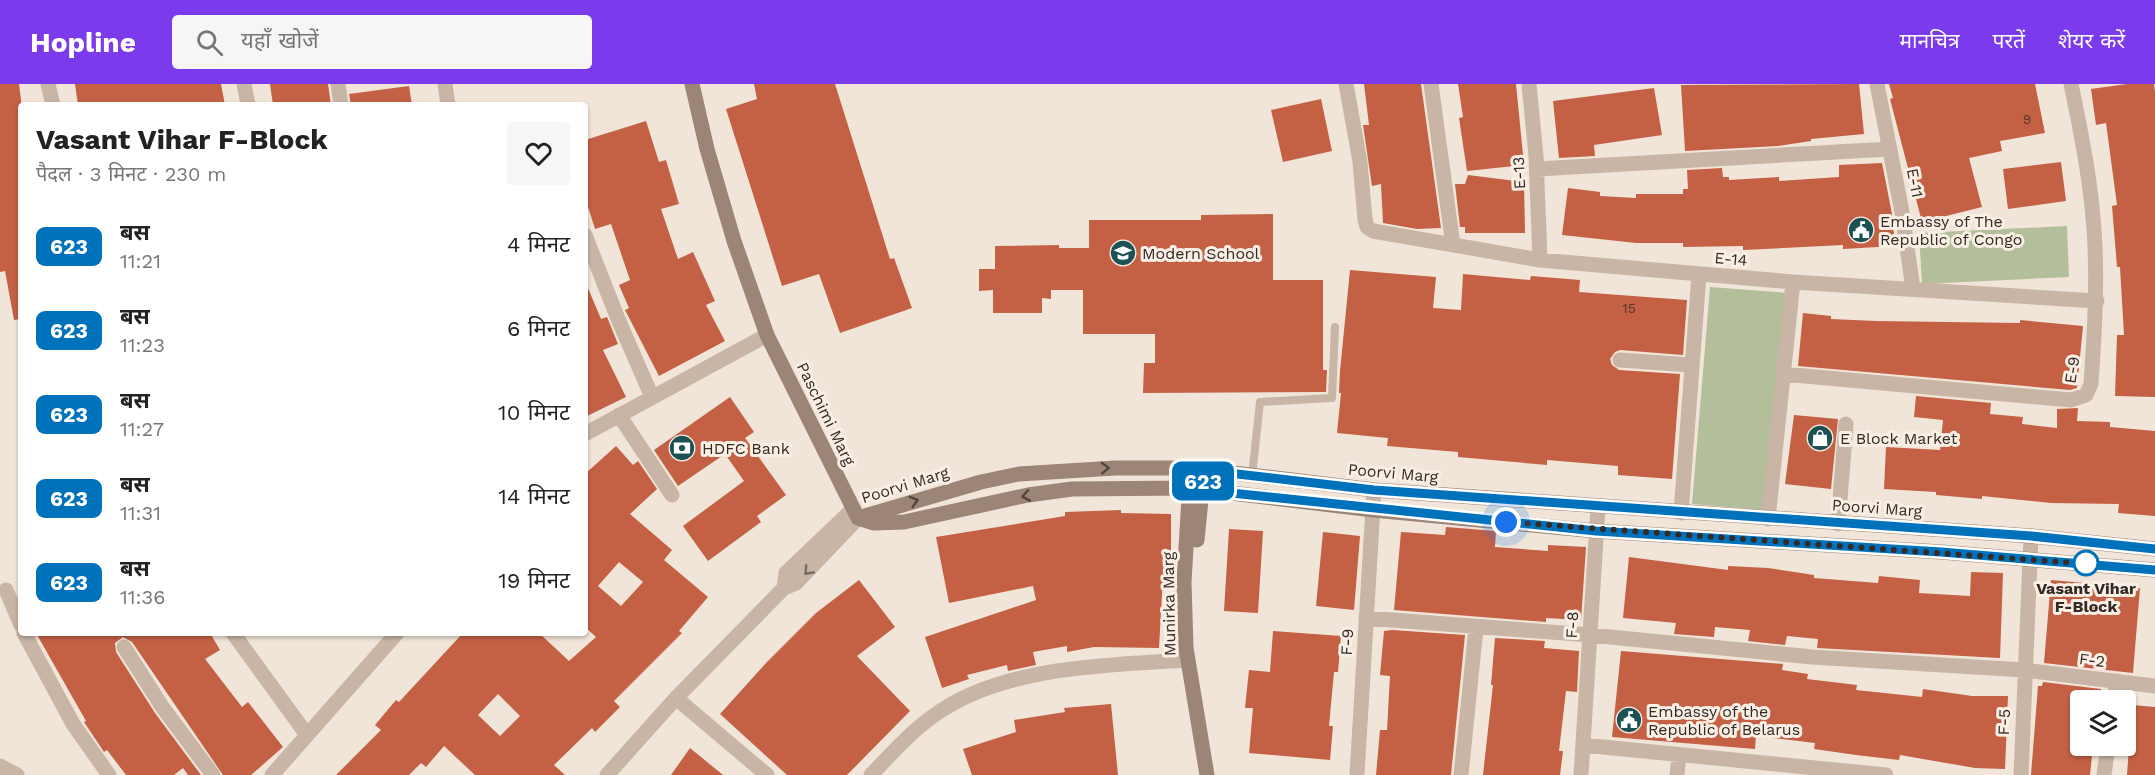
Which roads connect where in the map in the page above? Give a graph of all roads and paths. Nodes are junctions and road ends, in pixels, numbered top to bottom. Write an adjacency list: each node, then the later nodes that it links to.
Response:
1 (48, 84): 11 (street)
2 (244, 84): 12 (street)
3 (338, 84): 13 (street)
4 (445, 84): 14 (street)
5 (692, 84): 25 (main road, Paschimi Marg)
6 (1346, 84): 18 (street, E-14)
7 (1431, 84): 18 (street)
8 (1529, 84): 16 (street, E-13)
9 (1877, 84): 15 (street, E-11)
10 (2070, 84): 23 (street, E-9)
11 (52, 102)
12 (247, 102)
13 (341, 102)
14 (448, 102)
15 (1890, 149): 16 (street); 22 (street, E-11)
16 (1537, 169): 19 (street, E-13)
17 (588, 242): 29 (street)
18 (1453, 245): 19 (street, E-14)
19 (1540, 260): 20 (street, E-14)
20 (1699, 275): 21 (street, E-14); 27 (street)
21 (1793, 282): 22 (street, E-14); 28 (street)
22 (1913, 289): 23 (street, E-14)
23 (2097, 301): 28 (street, E-9)
24 (1335, 327): 34 (lane)
25 (767, 335): 29 (street); 41 (main road, Paschimi Marg)
26 (1620, 360): 27 (street)
27 (1690, 365): 40 (street)
28 (1783, 374): 42 (street)
29 (652, 397): 30 (street)
30 (619, 415): 32 (street); 37 (street)
31 (1846, 424): 43 (street)
32 (588, 432)
33 (1197, 469): 34 (main road, Poorvi Marg); 35 (main road, Munirka Marg); 41 (main road, Poorvi Marg, one-way to 33)
34 (1252, 476): 36 (main road, Poorvi Marg)
35 (1195, 489): 39 (main road, Poorvi Marg); 41 (main road, Poorvi Marg, one-way to 41); 58 (main road, Munirka Marg); 78 (main road, Munirka Marg)
36 (1374, 490): 38 (main road, Poorvi Marg); 39 (street, F-9)
37 (672, 495)
38 (1598, 508): 40 (main road, Poorvi Marg); 44 (street, F-8)
39 (1373, 510): 44 (main road, Poorvi Marg); 51 (street, F-9)
40 (1681, 513): 42 (main road, Poorvi Marg)
41 (855, 514): 63 (street)
42 (1768, 519): 43 (main road, Poorvi Marg)
43 (1838, 524): 45 (main road, Poorvi Marg)
44 (1596, 531): 47 (main road, Poorvi Marg); 53 (street, F-8)
45 (2031, 536): 46 (main road, Poorvi Marg); 47 (street, F-5)
46 (2155, 549)
47 (2029, 558): 48 (main road, Poorvi Marg); 59 (street, F-5)
48 (2155, 570)
49 (6, 590): 50 (street)
50 (18, 618)
51 (1366, 618): 52 (street, F-2); 79 (street, F-9)
52 (1476, 628): 53 (street, F-2); 80 (street)
53 (1590, 635): 59 (street, F-2); 65 (street, F-8)
54 (26, 636): 71 (street)
55 (235, 636): 64 (street)
56 (394, 636): 64 (street)
57 (124, 646): 72 (street)
58 (1187, 660): 76 (street); 77 (main road, Munirka Marg)
59 (2024, 670): 60 (street, F-2); 84 (street, F-5)
60 (2117, 681): 61 (street, F-2); 62 (street)
61 (2155, 686)
62 (2116, 690)
63 (676, 699): 74 (street); 75 (street)
64 (307, 735): 73 (street)
65 (1583, 745): 66 (street); 81 (street, F-8)
66 (1679, 756): 69 (street); 82 (street)
67 (2107, 756): 85 (street)
68 (0, 766): 70 (street)
69 (1774, 770): 83 (street)
70 (17, 775)
71 (109, 775)
72 (213, 775)
73 (272, 775)
74 (607, 775)
75 (767, 775)
76 (871, 775)
77 (1207, 775)
78 (1217, 775)
79 (1357, 775)
80 (1461, 775)
81 (1581, 775)
82 (1677, 775)
83 (1886, 775)
84 (2021, 775)
85 (2104, 775)

